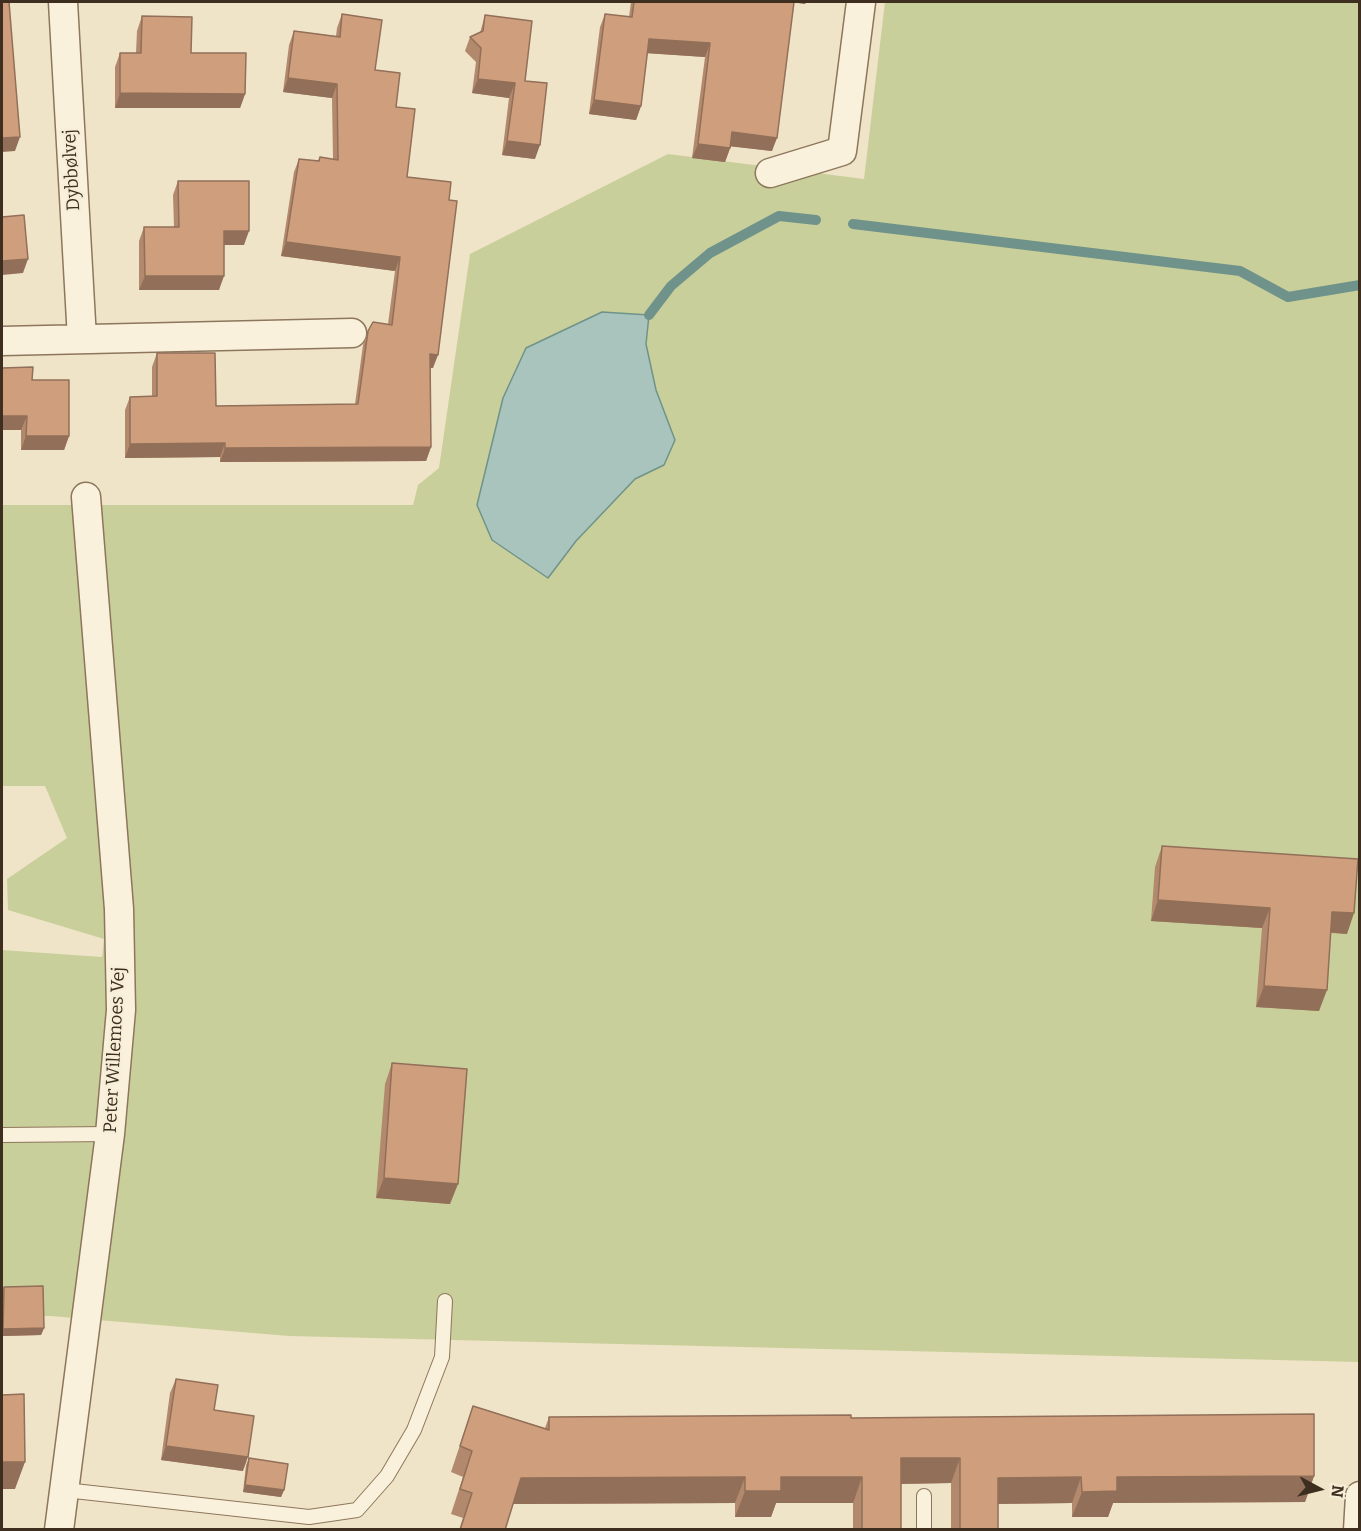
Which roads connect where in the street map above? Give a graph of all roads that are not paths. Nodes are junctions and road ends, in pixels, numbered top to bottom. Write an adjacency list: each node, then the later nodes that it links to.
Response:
1 (63, 2): 5 (street, Dybbølvej)
2 (861, 2): 3 (street)
3 (770, 173)
4 (352, 333): 5 (street)
5 (82, 339): 6 (street)
6 (2, 341)
7 (86, 497): 8 (street, Peter Willemoes Vej)
8 (110, 1134): 9 (lane); 11 (street, Peter Willemoes Vej)
9 (2, 1135)
10 (445, 1301): 11 (lane)
11 (65, 1490): 14 (street, Peter Willemoes Vej)
12 (924, 1496): 15 (lane)
13 (1359, 1496): 16 (street)
14 (59, 1530)
15 (924, 1530)
16 (1358, 1530)

